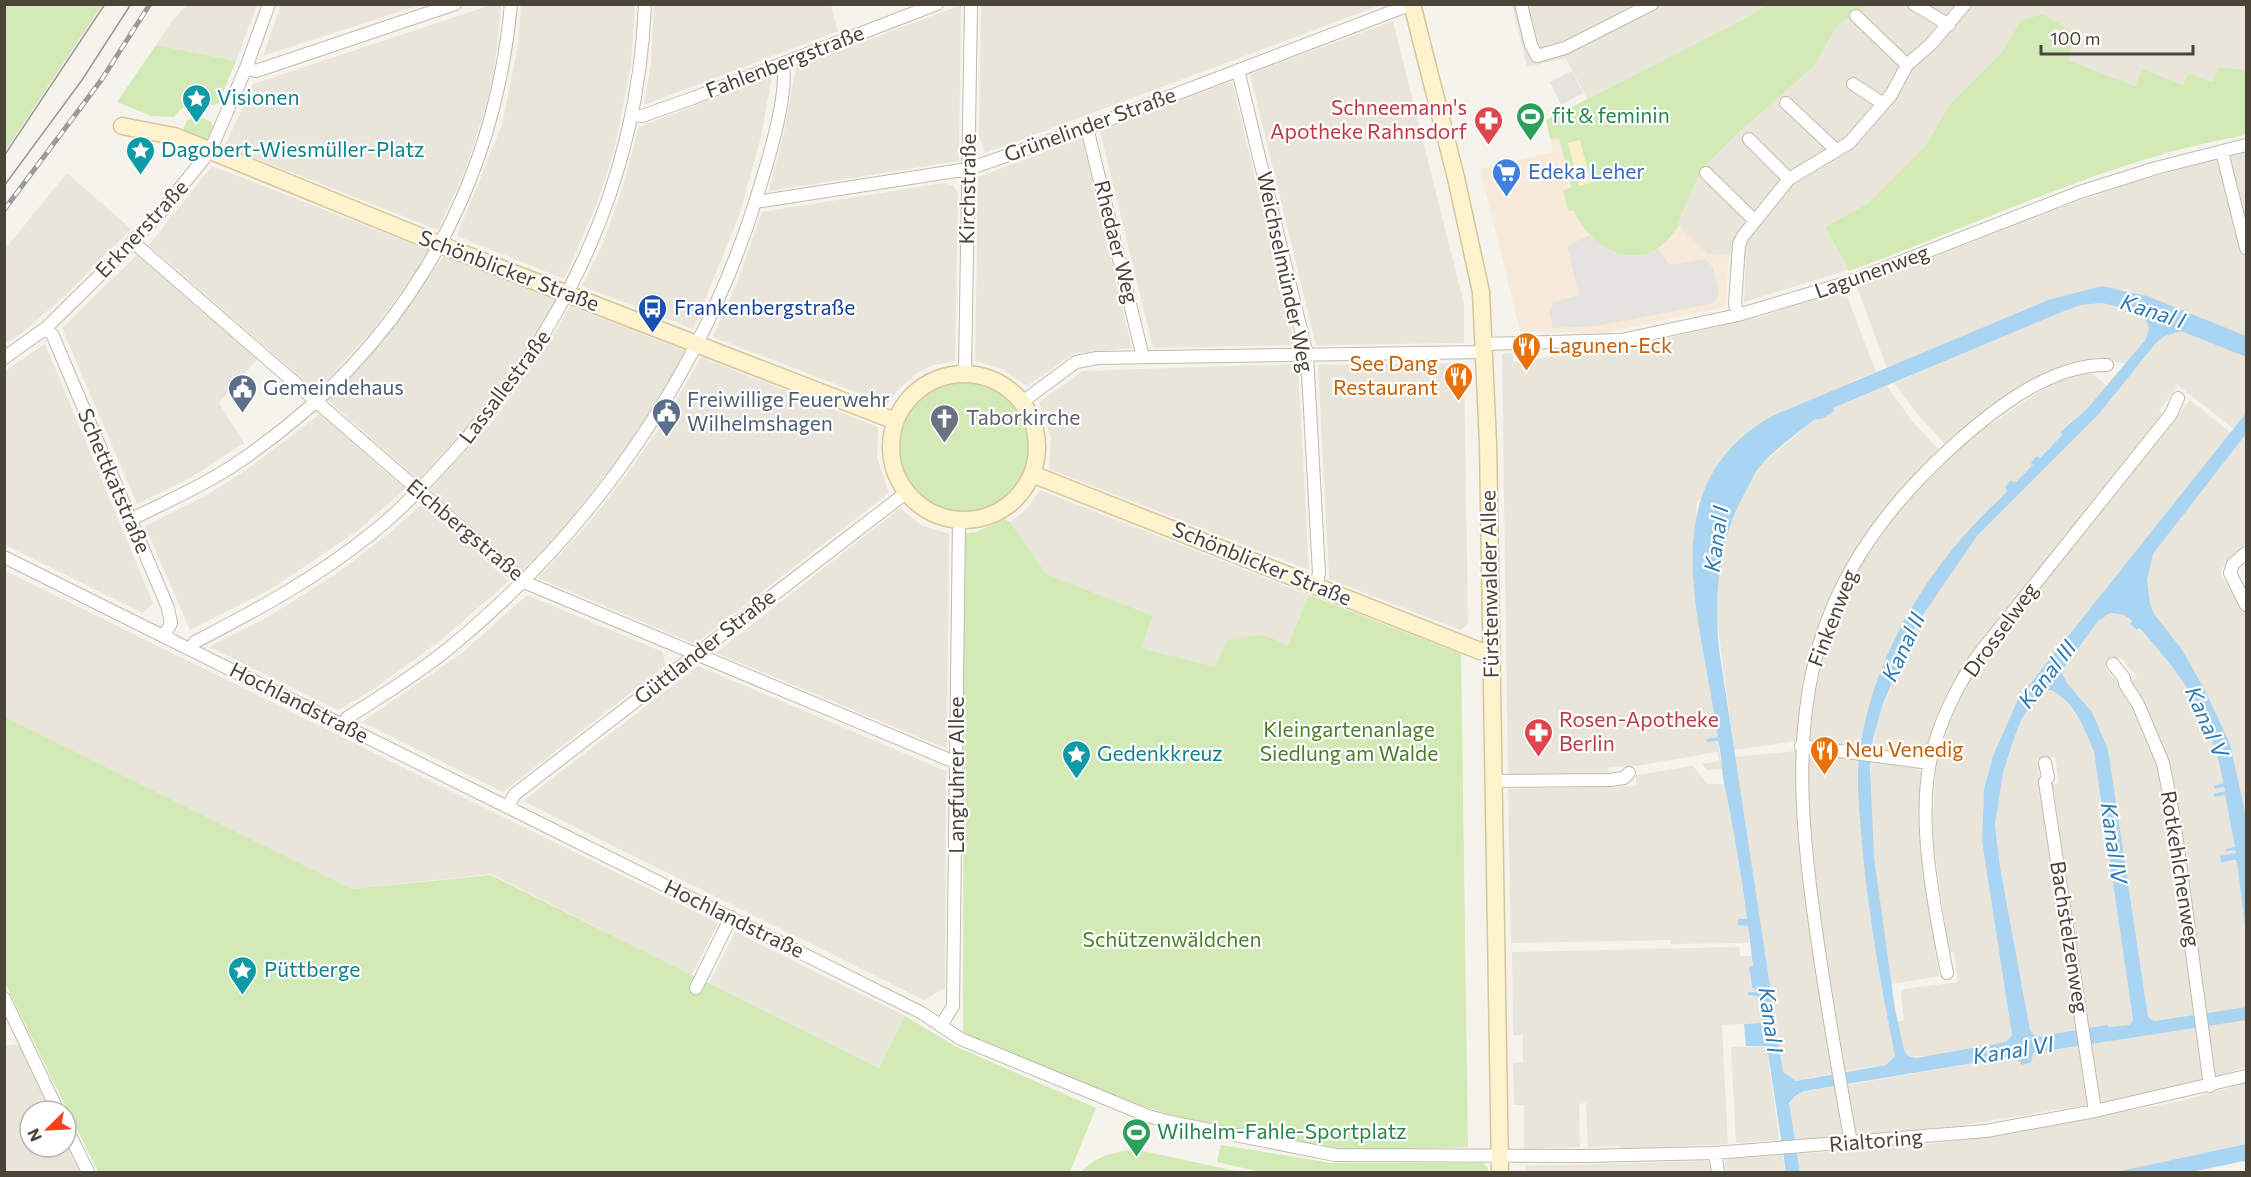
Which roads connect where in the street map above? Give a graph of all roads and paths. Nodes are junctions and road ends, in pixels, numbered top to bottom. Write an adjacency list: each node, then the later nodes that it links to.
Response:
1 (269, 4): 16 (street, Erknerstraße)
2 (455, 4): 16 (street)
3 (511, 4): 35 (street)
4 (645, 4): 21 (street, Lassallestraße)
5 (937, 4): 14 (street, Fahlenbergstraße)
6 (971, 4): 29 (street, Kirchstraße)
7 (1412, 4): 17 (street, Grünelinder Straße); 41 (street, Fürstenwalder Allee)
8 (1521, 4): 9 (street)
9 (1652, 4)
10 (1914, 4): 13 (street)
11 (1965, 4): 13 (street)
12 (1856, 16): 15 (street)
13 (1948, 26): 15 (street)
14 (782, 64): 21 (street, Fahlenbergstraße); 32 (street)
15 (1907, 64): 20 (street)
16 (246, 68): 27 (street, Erknerstraße)
17 (1238, 70): 23 (street, Grünelinder Straße); 42 (street, Weichselmünder Weg)
18 (1852, 84): 20 (street)
19 (1786, 103): 26 (street)
20 (1882, 103): 26 (street)
21 (632, 114): 37 (street, Lassallestraße)
22 (122, 126): 27 (street, Schönblicker Straße)
23 (1087, 128): 29 (street, Grünelinder Straße); 43 (street, Rhedaer Weg)
24 (1749, 139): 31 (street)
25 (2247, 145): 28 (street, Lagunenweg)
26 (1836, 150): 31 (street)
27 (210, 151): 34 (street, Erknerstraße); 35 (street, Schönblicker Straße)
28 (2222, 152): 36 (street); 38 (street, Lagunenweg)
29 (968, 169): 32 (street, Grünelinder Straße); 46 (street, Kirchstraße)
30 (1706, 173): 33 (street)
31 (1789, 179): 33 (street)
32 (756, 200): 40 (street)
33 (1755, 221): 38 (street)
34 (133, 242): 39 (street, Erknerstraße); 48 (street, Eichbergstraße)
35 (441, 245): 37 (street, Schönblicker Straße); 48 (street)
36 (2247, 248)
37 (568, 293): 40 (street, Schönblicker Straße); 52 (street, Lassallestraße)
38 (1738, 315): 41 (street, Lagunenweg)
39 (46, 328): 44 (street, Erknerstraße); 54 (street, Schettkatstraße)
40 (698, 345): 50 (street, Schönblicker Straße); 58 (street)
41 (1485, 348): 42 (street, Lagunenweg); 63 (street, Fürstenwalder Allee)
42 (1307, 355): 43 (street, Lagunenweg); 59 (street, Weichselmünder Weg)
43 (1143, 357): 49 (street, Lagunenweg)
44 (4, 358)
45 (2107, 366): 67 (street, Finkenweg)
46 (965, 373): 49 (street); 50 (street)
47 (2178, 398): 69 (street, Drosselweg)
48 (316, 400): 52 (street, Eichbergstraße); 54 (street)
49 (1023, 402): 51 (street)
50 (895, 421): 53 (street)
51 (1032, 474): 55 (street); 59 (street, Schönblicker Straße)
52 (419, 491): 58 (street, Eichbergstraße); 62 (street, Lassallestraße)
53 (907, 492): 55 (street); 64 (street, Güttlander Straße)
54 (130, 520): 61 (street, Schettkatstraße)
55 (959, 521): 68 (street, Langfuhrer Allee)
56 (2247, 553): 60 (street)
57 (4, 557): 61 (street, Hochlandstraße)
58 (524, 582): 64 (street, Eichbergstraße); 66 (street)
59 (1316, 585): 63 (street, Schönblicker Straße)
60 (2247, 605)
61 (164, 636): 62 (street, Hochlandstraße)
62 (191, 649): 66 (street, Hochlandstraße)
63 (1491, 651): 72 (street, Fürstenwalder Allee)
64 (696, 655): 68 (street, Eichbergstraße); 73 (street, Güttlander Straße)
65 (2113, 664): 80 (street, Rotkehlchenweg)
66 (343, 725): 73 (street, Hochlandstraße)
67 (1801, 746): 69 (street); 83 (street, Finkenweg)
68 (957, 763): 78 (street, Langfuhrer Allee)
69 (1930, 763): 75 (street, Drosselweg)
70 (2045, 763): 82 (street, Bachstelzenweg)
71 (1629, 773): 72 (street)
72 (1493, 781): 86 (street, Fürstenwalder Allee)
73 (508, 806): 74 (street, Hochlandstraße)
74 (731, 918): 76 (street); 78 (street, Hochlandstraße)
75 (1947, 973)
76 (696, 988)
77 (4, 998): 81 (street)
78 (941, 1026): 86 (street, Hochlandstraße)
79 (2247, 1076): 80 (street, Rialtoring)
80 (2210, 1086): 82 (street, Rialtoring)
81 (52, 1099)
82 (2096, 1111): 83 (street, Rialtoring)
83 (1851, 1143): 85 (street, Rialtoring)
84 (78, 1152): 87 (street)
85 (1714, 1153): 86 (street, Rialtoring); 88 (street)
86 (1499, 1165)
87 (88, 1173)
88 (1718, 1173)

